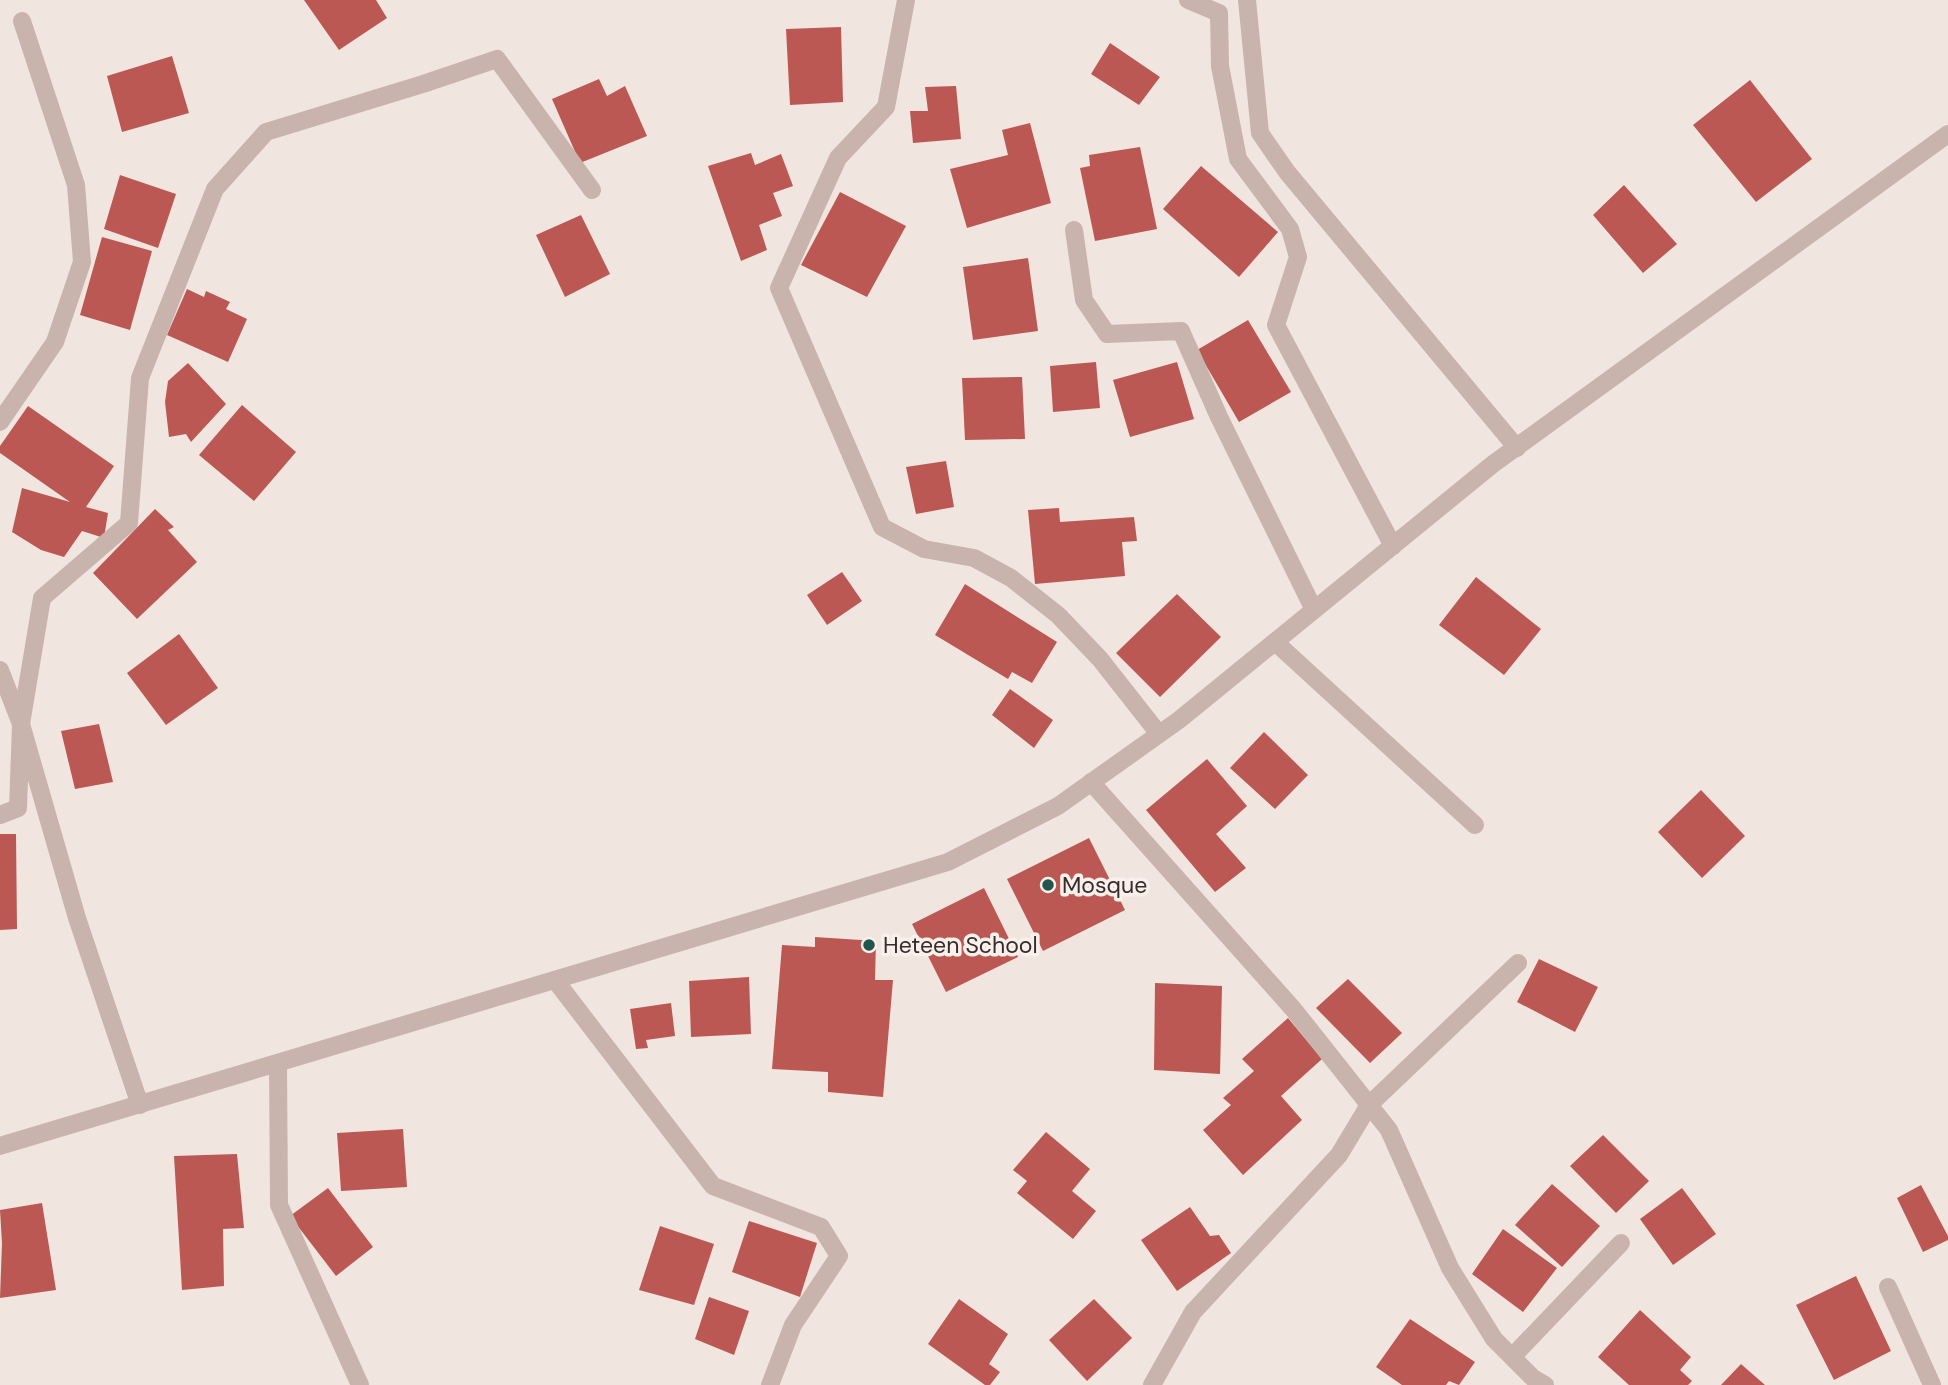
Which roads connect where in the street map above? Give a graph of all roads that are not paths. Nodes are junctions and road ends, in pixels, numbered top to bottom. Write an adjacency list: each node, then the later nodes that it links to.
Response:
1 (906, 0): 15 (street)
2 (1188, 0): 10 (street)
3 (1247, 0): 9 (street)
4 (22, 21): 8 (street)
5 (1948, 134): 9 (street)
6 (592, 190): 14 (street)
7 (1074, 230): 11 (street)
8 (0, 422)
9 (1517, 448): 10 (street)
10 (1393, 546): 11 (street)
11 (1314, 610): 12 (street)
12 (1275, 642): 15 (street); 18 (street)
13 (0, 670): 14 (street)
14 (21, 724): 17 (street); 22 (street)
15 (1159, 734): 16 (street)
16 (1091, 782): 20 (street); 23 (street)
17 (0, 815)
18 (1475, 825)
19 (1518, 963): 23 (street)
20 (555, 980): 21 (street); 30 (street)
21 (278, 1064): 22 (street); 29 (street)
22 (140, 1105): 24 (street)
23 (1369, 1105): 27 (street); 31 (street)
24 (0, 1146)
25 (1620, 1243): 27 (street)
26 (1888, 1287): 32 (street)
27 (1512, 1357): 28 (street)
28 (1542, 1384)
29 (359, 1385)
30 (770, 1385)
31 (1152, 1385)
32 (1932, 1385)

